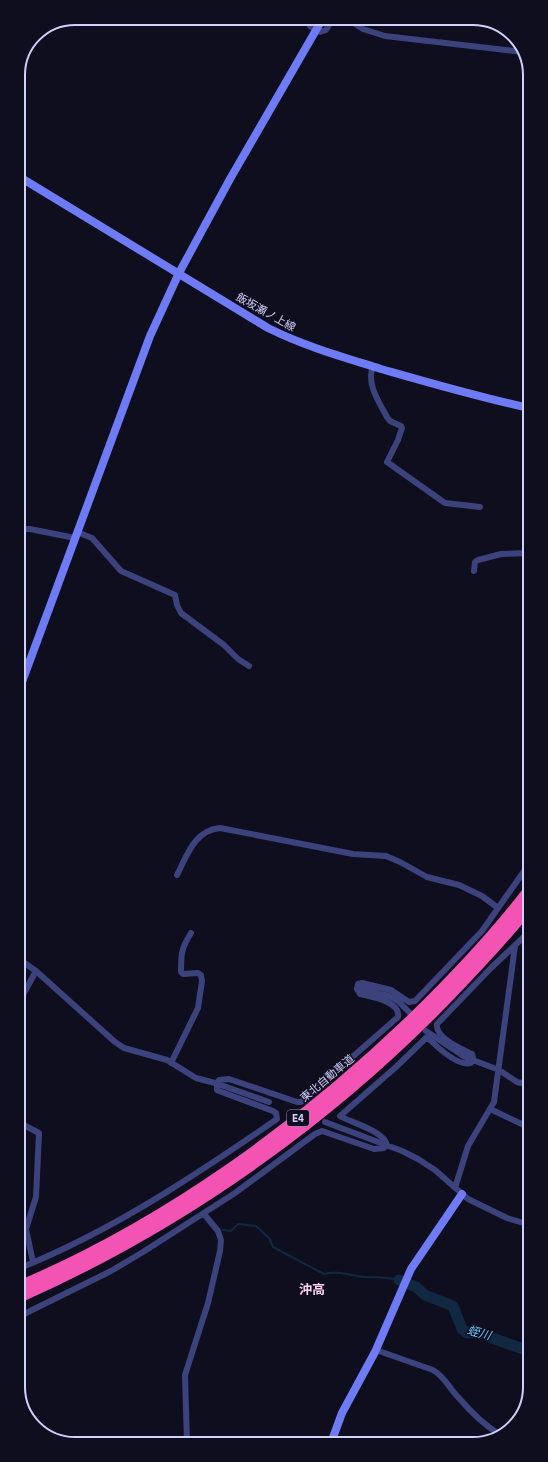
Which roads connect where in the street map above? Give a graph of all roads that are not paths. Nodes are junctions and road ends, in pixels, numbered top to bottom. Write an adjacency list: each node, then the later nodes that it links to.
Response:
1 (310, 25): 5 (street)
2 (319, 25): 5 (street)
3 (328, 25): 5 (street)
4 (358, 25): 6 (street)
5 (316, 30): 8 (street)
6 (517, 51)
7 (25, 180): 8 (street, 飯坂瀬ノ上線)
8 (178, 273): 9 (street, 飯坂瀬ノ上線); 13 (street)
9 (373, 366): 10 (street, 飯坂瀬ノ上線); 11 (street)
10 (523, 407)
11 (480, 508)
12 (25, 529): 13 (street)
13 (76, 535): 16 (street); 17 (street)
14 (523, 553): 15 (street)
15 (474, 571)
16 (249, 666)
17 (25, 674)
18 (523, 873): 21 (street)
19 (177, 875): 21 (street)
20 (523, 897): 48 (highway, 東北自動車道 / E4)
21 (498, 908): 28 (street)
22 (523, 914): 49 (highway, 東北自動車道 / E4)
23 (191, 933): 33 (street)
24 (523, 938): 25 (street)
25 (515, 946): 32 (street); 34 (street)
26 (25, 963): 27 (street)
27 (36, 971): 29 (street); 33 (street)
28 (357, 988): 30 (street); 35 (street)
29 (25, 991)
30 (410, 1013)
31 (426, 1031): 32 (street)
32 (473, 1060): 34 (street); 42 (street)
33 (171, 1062): 35 (street)
34 (499, 1070): 36 (street); 38 (street)
35 (216, 1083): 37 (street); 46 (street)
36 (523, 1083)
37 (269, 1102)
38 (490, 1109): 40 (street); 43 (street)
39 (325, 1122): 42 (street)
40 (523, 1125)
41 (25, 1126): 46 (street)
42 (387, 1145): 43 (street); 44 (street)
43 (458, 1191): 45 (street); 51 (street)
44 (204, 1214): 50 (street); 53 (street)
45 (523, 1223)
46 (33, 1262): 47 (street)
47 (25, 1266)
48 (25, 1284)
49 (25, 1295)
50 (25, 1314)
51 (376, 1350): 52 (street); 54 (street)
52 (496, 1432)
53 (187, 1437)
54 (333, 1437)

